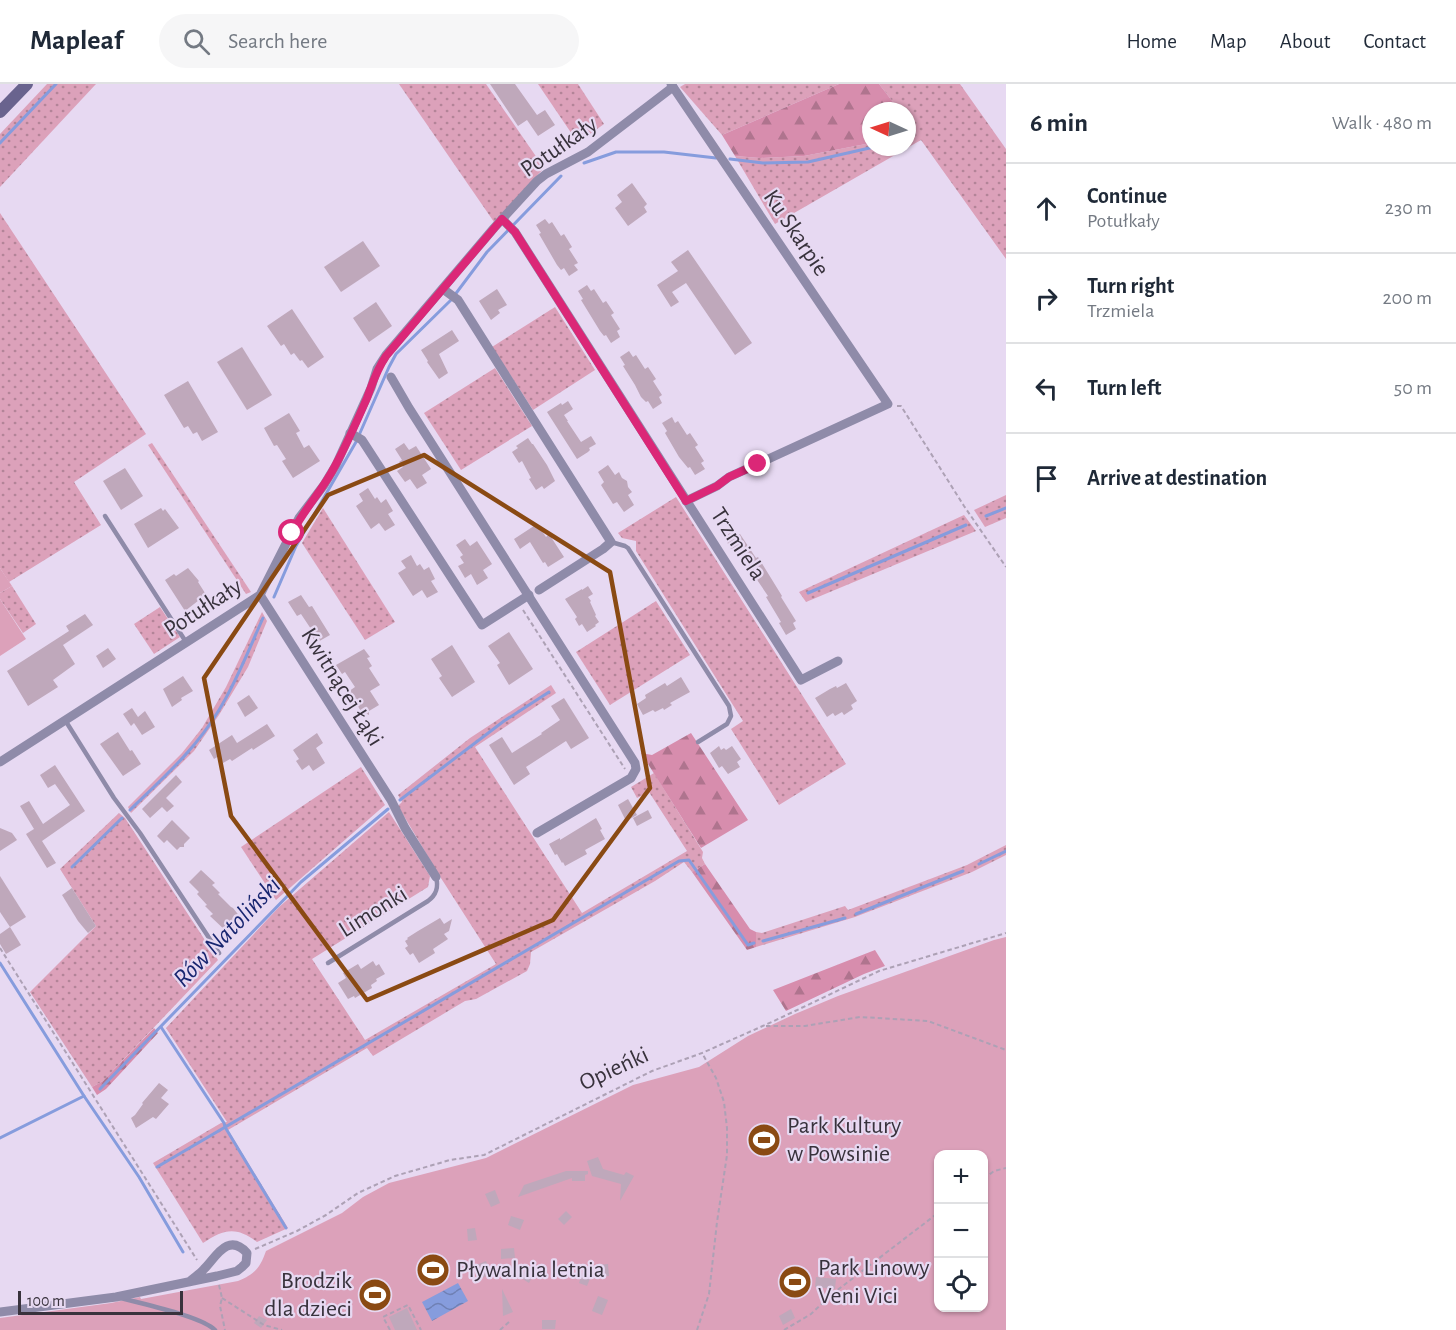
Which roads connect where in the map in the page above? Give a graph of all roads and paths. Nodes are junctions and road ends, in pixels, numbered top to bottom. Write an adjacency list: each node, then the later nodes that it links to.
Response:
1 (27, 84): 3 (main road)
2 (672, 86): 4 (street, Potułkały); 8 (street, Ku Skarpie)
3 (0, 112)
4 (504, 222): 5 (street, Potułkały); 10 (street, Trzmiela)
5 (446, 291): 6 (street, Potułkały); 12 (street)
6 (379, 370): 7 (lane); 9 (street, Potułkały)
7 (391, 377): 16 (street)
8 (888, 404): 10 (street); 13 (path)
9 (355, 436): 15 (street, Potułkały); 17 (street)
10 (686, 501): 19 (street, Trzmiela)
11 (105, 516): 18 (lane)
12 (610, 542): 14 (street); 21 (lane)
13 (1006, 567)
14 (538, 590)
15 (260, 595): 18 (street, Potułkały); 25 (street, Kwitnącej Łąki)
16 (529, 595): 17 (street); 24 (street)
17 (518, 602): 23 (path)
18 (186, 642): 20 (street, Potułkały)
19 (838, 661)
20 (65, 720): 22 (street, Potułkały); 28 (lane)
21 (698, 742)
22 (0, 762)
23 (624, 766)
24 (537, 833)
25 (436, 877): 29 (lane, Limonki)
26 (1006, 933): 30 (path, Opieńki)
27 (0, 948): 37 (path)
28 (219, 953)
29 (328, 963)
30 (764, 1026): 31 (path); 32 (path, Opieńki)
31 (1006, 1050)
32 (702, 1053): 36 (path, Opieńki); 54 (path)
33 (1006, 1168): 34 (path)
34 (988, 1176)
35 (934, 1217): 55 (path)
36 (247, 1253): 38 (street); 38 (street)
37 (198, 1262)
38 (189, 1282): 40 (street)
39 (219, 1282): 41 (path)
40 (117, 1297): 42 (street); 47 (lane)
41 (222, 1298): 45 (path); 48 (path)
42 (0, 1312)
43 (392, 1323): 46 (path)
44 (509, 1323): 53 (path)
45 (264, 1325): 49 (path); 50 (path)
46 (388, 1326): 51 (path); 52 (path)
47 (215, 1330)
48 (225, 1330)
49 (267, 1330)
50 (282, 1330)
51 (390, 1330)
52 (421, 1330)
53 (500, 1330)
54 (697, 1330)
55 (784, 1330)

